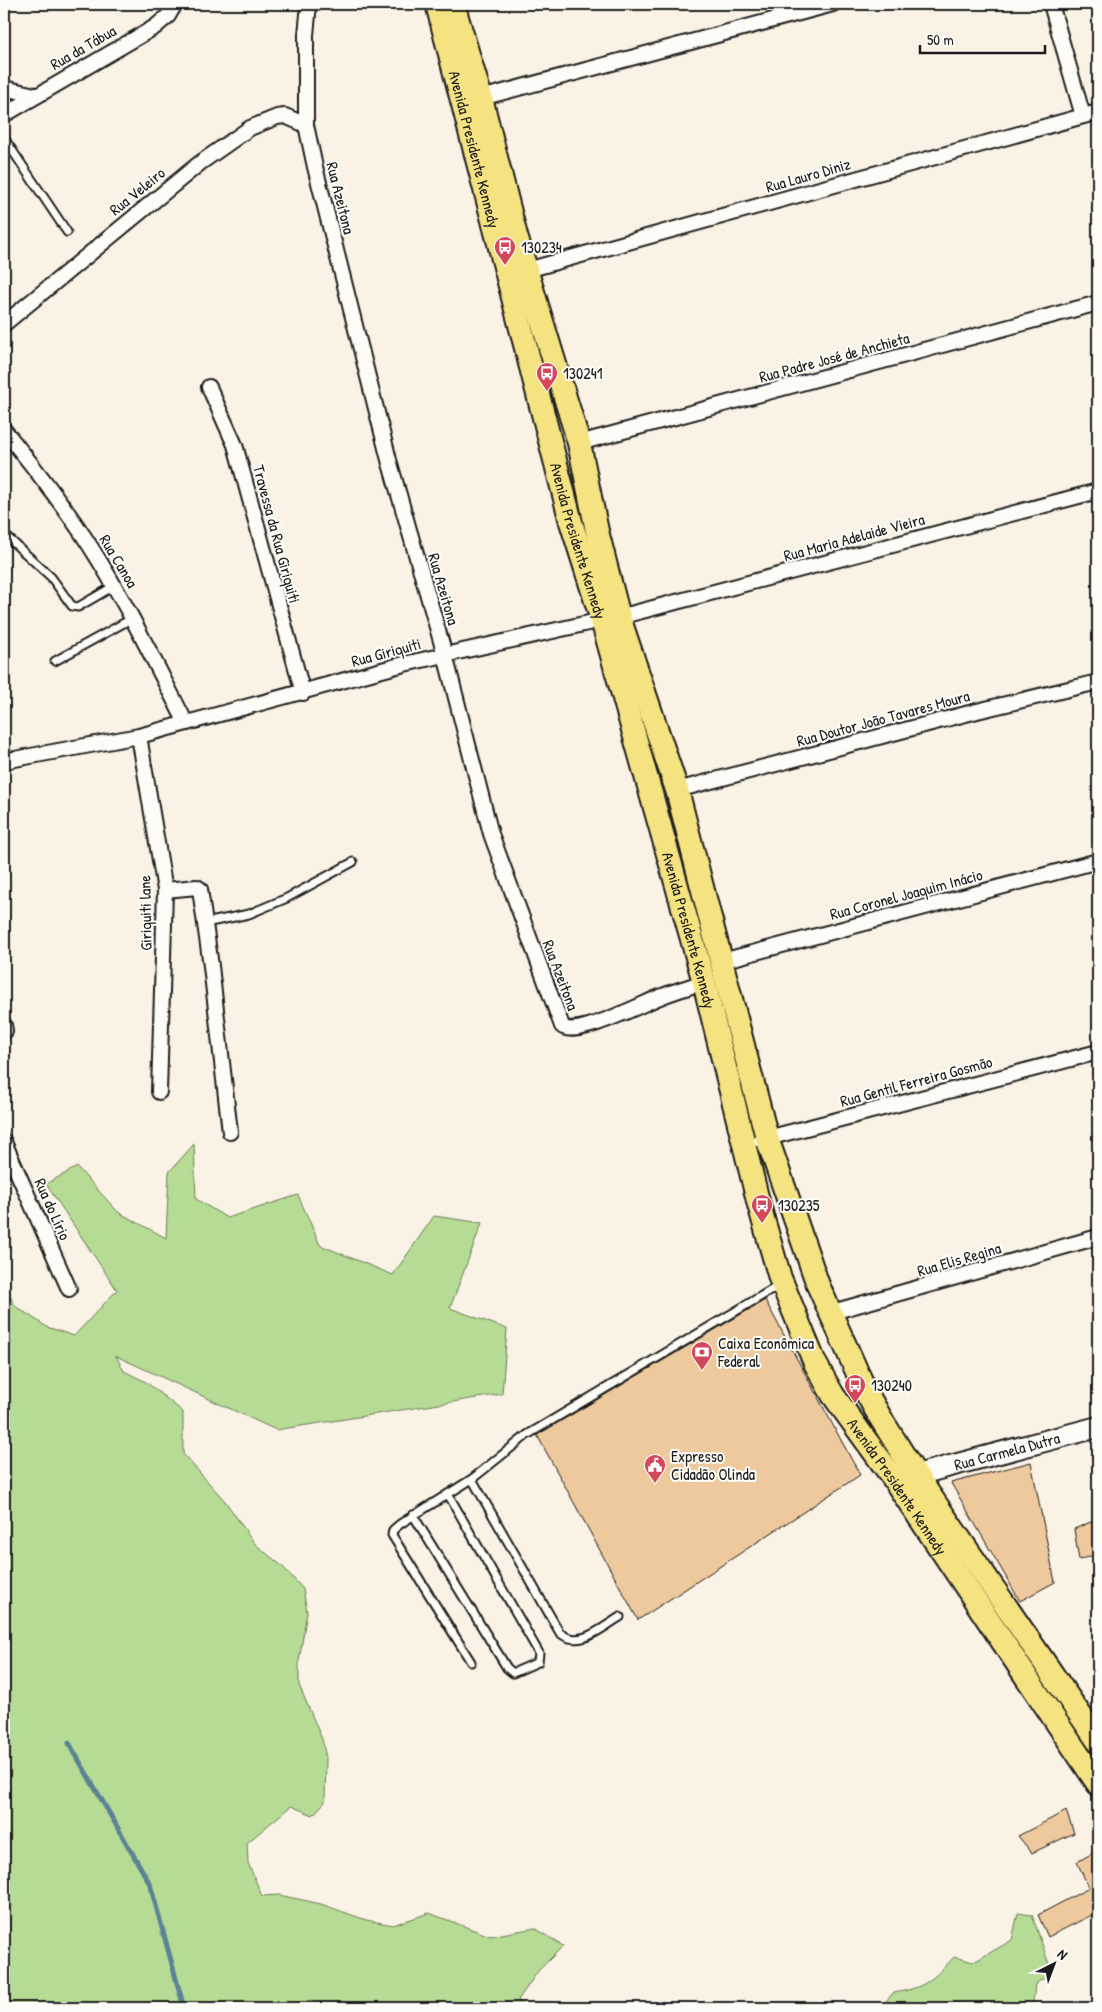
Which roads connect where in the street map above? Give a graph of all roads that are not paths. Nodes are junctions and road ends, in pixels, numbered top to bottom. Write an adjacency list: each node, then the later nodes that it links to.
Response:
1 (174, 4): 8 (street, Rua da Tábua)
2 (309, 4): 13 (street, Rua Azeitona)
3 (437, 4): 25 (main road, Avenida Presidente Kennedy)
4 (453, 4): 9 (main road, Avenida Presidente Kennedy)
5 (833, 4): 9 (street)
6 (1051, 4): 12 (street)
7 (4, 88): 8 (street)
8 (36, 95): 11 (street, Rua da Tábua)
9 (481, 98): 16 (main road, Avenida Presidente Kennedy)
10 (1098, 112): 12 (street, Rua Lauro Diniz)
11 (4, 115)
12 (1083, 116): 16 (street, Rua Lauro Diniz)
13 (306, 125): 18 (street, Rua Veleiro); 27 (street, Rua Azeitona)
14 (4, 138): 15 (lane)
15 (68, 232)
16 (527, 270): 21 (main road, Avenida Presidente Kennedy)
17 (1098, 303): 21 (street, Rua Padre José de Anchieta)
18 (4, 324)
19 (209, 387): 30 (street, Travessa da Rua Giriquiti)
20 (4, 430): 24 (street, Rua Canoa)
21 (579, 443): 25 (main road, Avenida Presidente Kennedy)
22 (1098, 491): 25 (street, Rua Maria Adelaide Vieira)
23 (4, 534): 24 (lane)
24 (114, 586): 26 (street, Rua Canoa)
25 (611, 618): 27 (street, Rua Giriquiti); 34 (main road, Avenida Presidente Kennedy); 40 (main road, Avenida Presidente Kennedy)
26 (131, 619): 28 (lane); 31 (street, Rua Canoa)
27 (445, 655): 30 (street, Rua Giriquiti); 40 (street, Rua Azeitona)
28 (55, 661)
29 (1098, 682): 34 (street, Rua Doutor João Tavares Moura)
30 (303, 693): 31 (street, Rua Giriquiti)
31 (183, 724): 32 (street, Rua Giriquiti)
32 (139, 736): 33 (street); 37 (street, Giriquiti lane)
33 (4, 761)
34 (677, 790): 39 (main road, Avenida Presidente Kennedy)
35 (1098, 861): 39 (street, Rua Coronel Joaquim Inácio)
36 (353, 862): 38 (lane)
37 (165, 890): 38 (street); 42 (street, Giriquiti lane)
38 (205, 923): 43 (street)
39 (722, 961): 44 (main road, Avenida Presidente Kennedy)
40 (704, 982): 46 (main road, Avenida Presidente Kennedy)
41 (1098, 1052): 44 (street, Rua Gentil Ferreira Gosmão)
42 (159, 1092)
43 (230, 1132)
44 (767, 1138): 46 (street, Rua Gentil Ferreira Gosmão); 50 (main road, Avenida Presidente Kennedy)
45 (4, 1142): 49 (street, Rua do Lírio)
46 (743, 1143): 48 (main road, Avenida Presidente Kennedy)
47 (1098, 1237): 50 (street, Rua Elis Regina)
48 (782, 1283): 53 (lane); 59 (main road, Avenida Presidente Kennedy)
49 (69, 1289)
50 (829, 1313): 52 (main road, Avenida Presidente Kennedy)
51 (1098, 1427): 52 (street, Rua Carmela Dutra)
52 (916, 1475): 58 (main road, Avenida Presidente Kennedy)
53 (472, 1479): 54 (lane); 56 (lane)
54 (448, 1494): 55 (lane); 55 (lane)
55 (413, 1515): 57 (lane)
56 (620, 1617)
57 (471, 1662)
58 (1098, 1741)
59 (1098, 1784)

